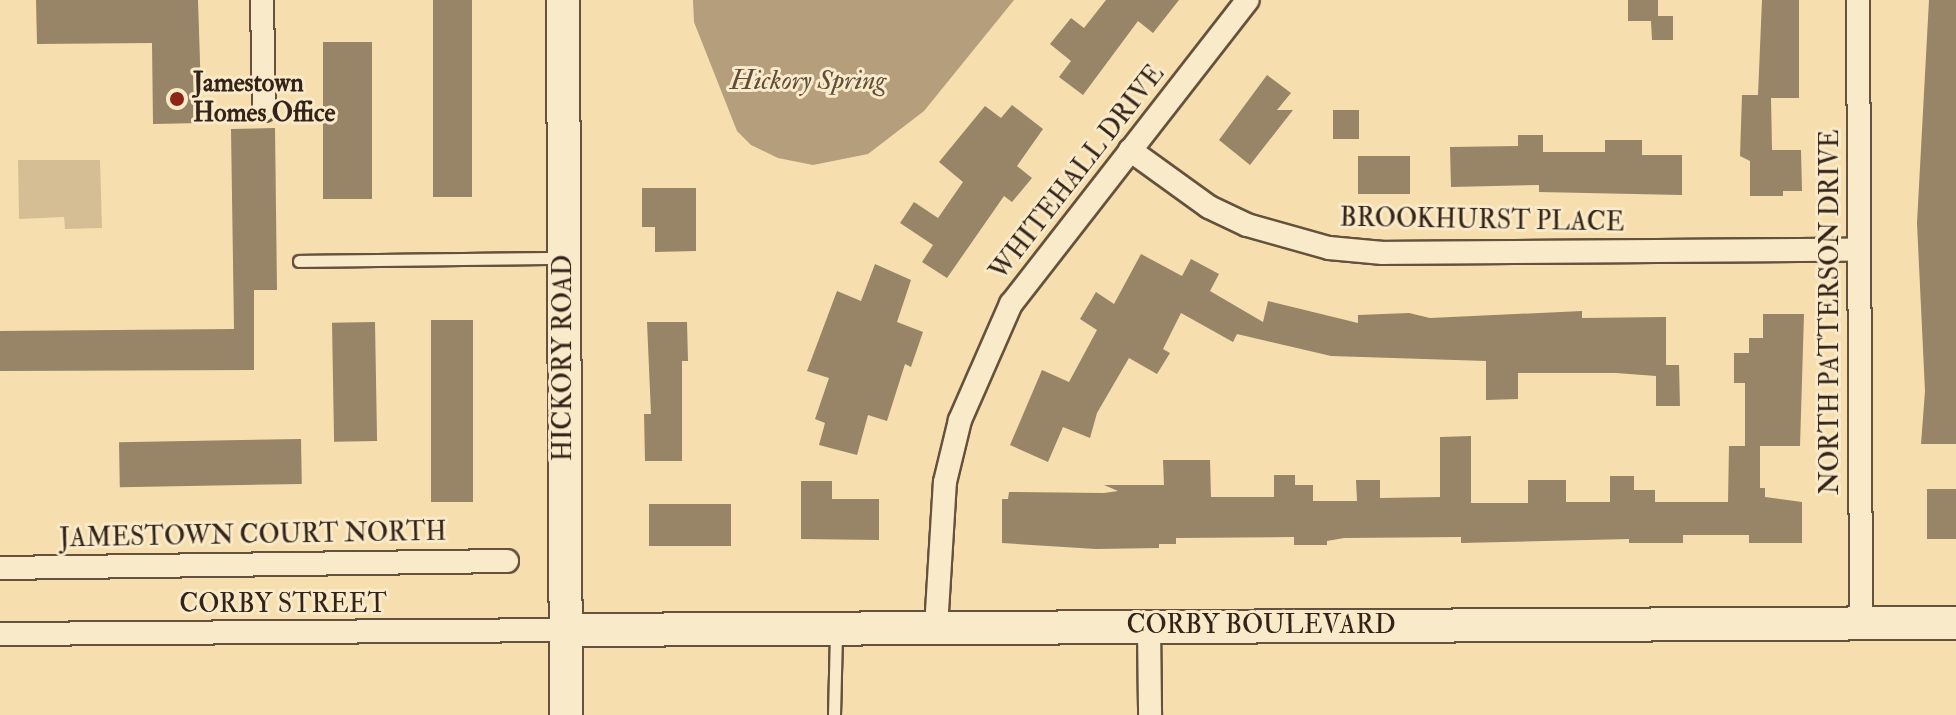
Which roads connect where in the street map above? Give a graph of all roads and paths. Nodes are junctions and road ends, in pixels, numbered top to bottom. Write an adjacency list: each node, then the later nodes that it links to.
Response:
1 (262, 0): 5 (street)
2 (563, 0): 8 (street, HICKORY ROAD)
3 (1248, 0): 6 (street, WHITEHALL DRIVE)
4 (1858, 0): 7 (street, NORTH PATTERSON DRIVE)
5 (264, 110)
6 (1130, 150): 7 (street, BROOKHURST PLACE); 15 (street, WHITEHALL DRIVE)
7 (1859, 250): 12 (street, NORTH PATTERSON DRIVE)
8 (563, 258): 9 (lane); 17 (street, HICKORY ROAD)
9 (299, 261)
10 (507, 561): 11 (street, JAMESTOWN COURT NORTH)
11 (0, 568)
12 (1861, 623): 13 (street, CORBY BOULEVARD); 14 (street, CORBY BOULEVARD)
13 (1956, 623)
14 (1149, 627): 15 (street, CORBY BOULEVARD); 21 (street)
15 (936, 628): 16 (street, CORBY BOULEVARD)
16 (836, 629): 17 (street, CORBY BOULEVARD); 20 (lane)
17 (566, 630): 18 (street, CORBY STREET); 19 (street, HICKORY ROAD)
18 (0, 634)
19 (566, 715)
20 (834, 715)
21 (1150, 715)

